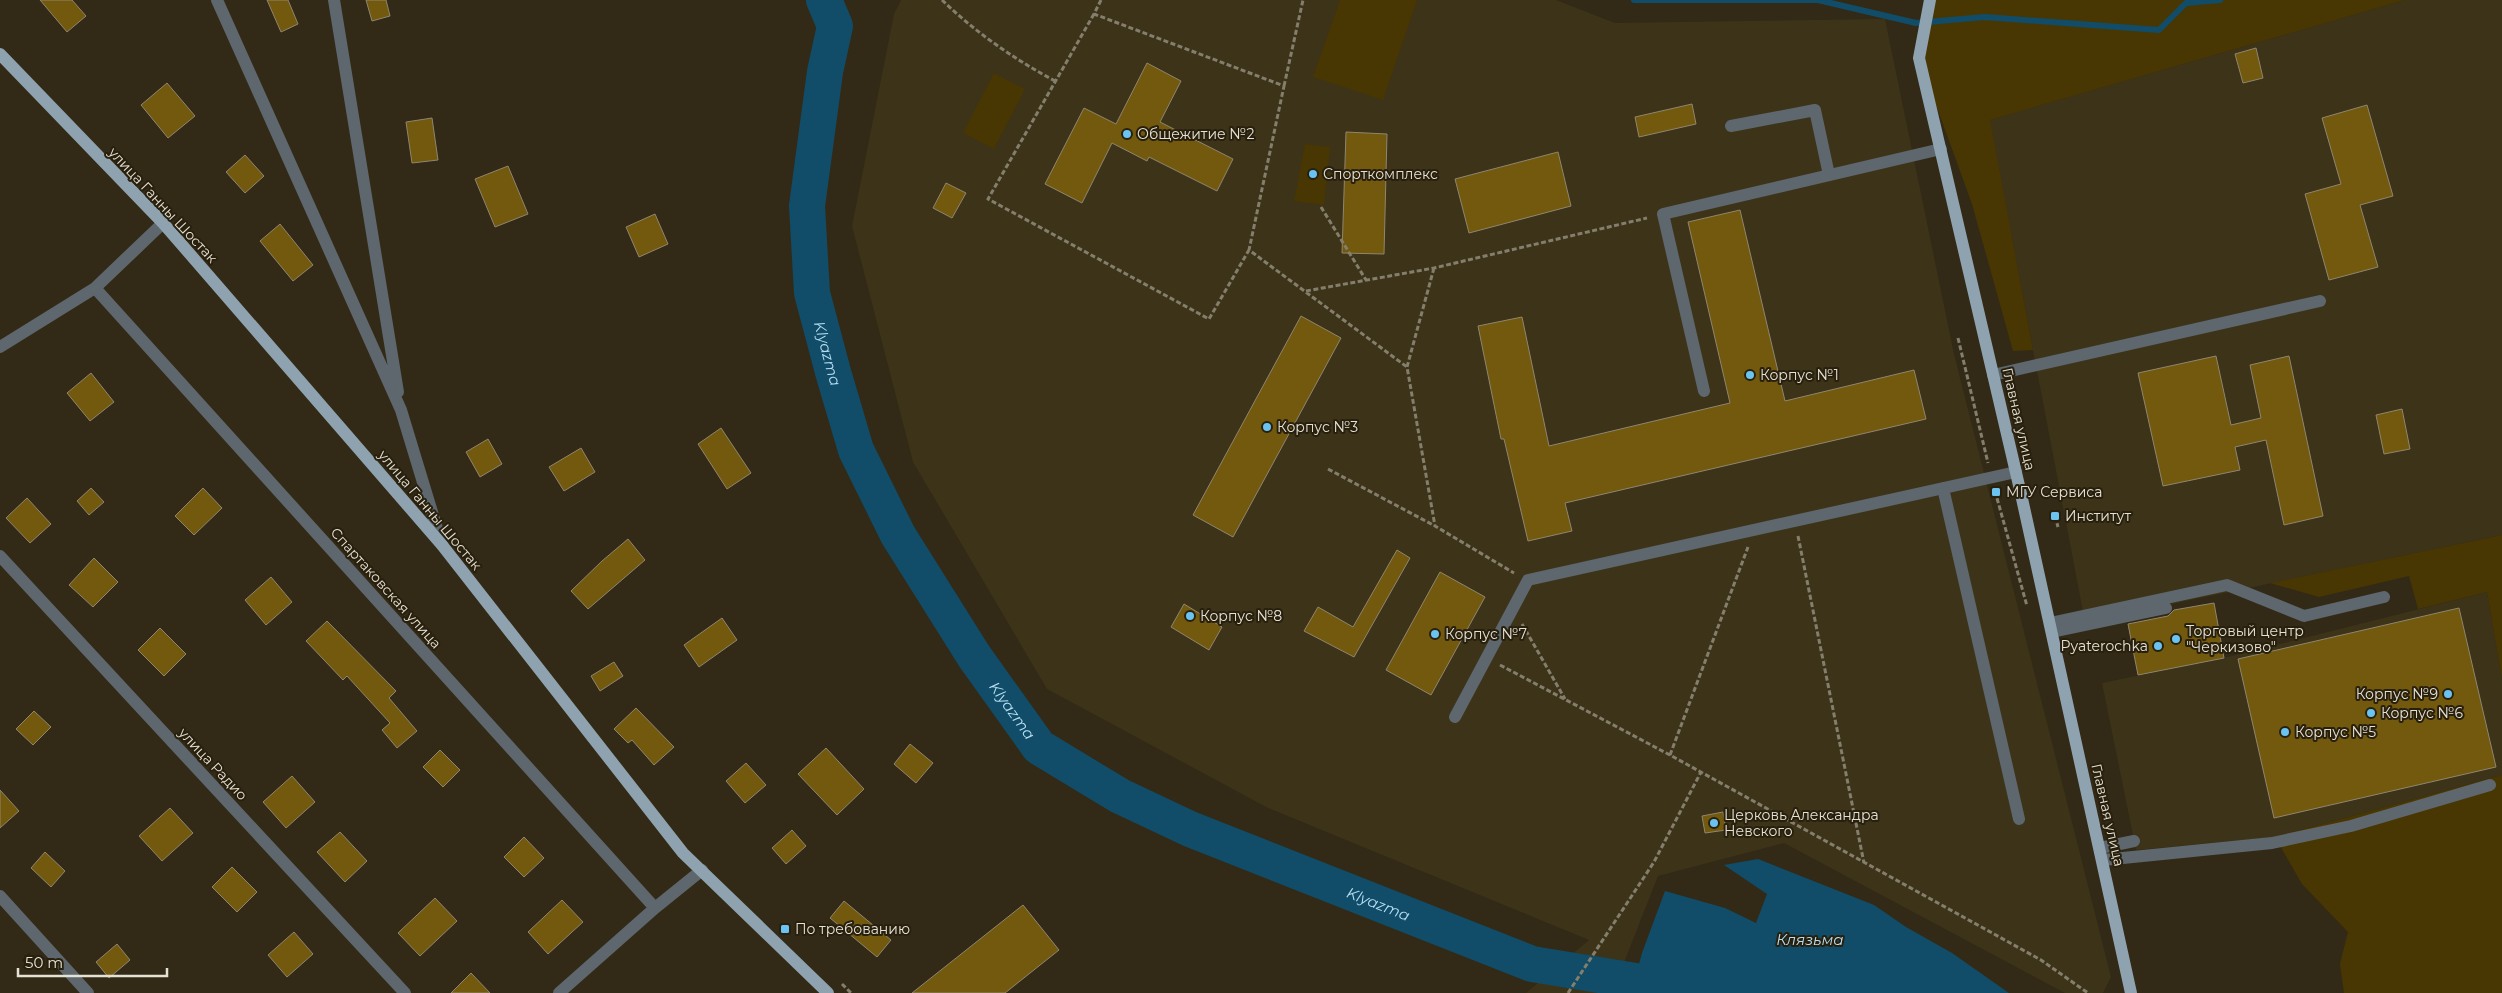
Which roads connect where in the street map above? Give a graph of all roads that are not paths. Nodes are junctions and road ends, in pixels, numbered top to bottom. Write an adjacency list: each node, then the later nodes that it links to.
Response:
1 (217, 0): 14 (street)
2 (334, 0): 14 (street)
3 (1930, 2): 6 (main road, Главная улица)
4 (0, 54): 8 (main road, улица Ганны Шостак)
5 (1731, 126): 7 (street)
6 (1941, 149): 7 (street); 12 (main road, Главная улица)
7 (1829, 175): 13 (street)
8 (163, 224): 9 (street); 17 (main road, улица Ганны Шостак)
9 (95, 288): 11 (street); 29 (street, Спартаковская улица)
10 (2320, 301): 12 (street)
11 (0, 347)
12 (1994, 374): 15 (main road, Главная улица)
13 (1704, 391)
14 (401, 410): 17 (street)
15 (2016, 472): 16 (street); 21 (main road, Главная улица)
16 (1943, 488): 22 (street); 24 (street)
17 (442, 545): 27 (main road, улица Ганны Шостак)
18 (0, 556): 31 (street, улица Радио)
19 (2384, 597): 21 (street)
20 (2166, 608): 21 (street)
21 (2051, 627): 26 (main road, Главная улица)
22 (1455, 717)
23 (2490, 784): 26 (street)
24 (2019, 819)
25 (2134, 841): 26 (street)
26 (2101, 854): 34 (main road, Главная улица)
27 (702, 870): 29 (street); 33 (main road, улица Ганны Шостак)
28 (0, 896): 30 (street)
29 (655, 908): 32 (street)
30 (88, 993)
31 (405, 993)
32 (560, 993)
33 (828, 993)
34 (2131, 993)

